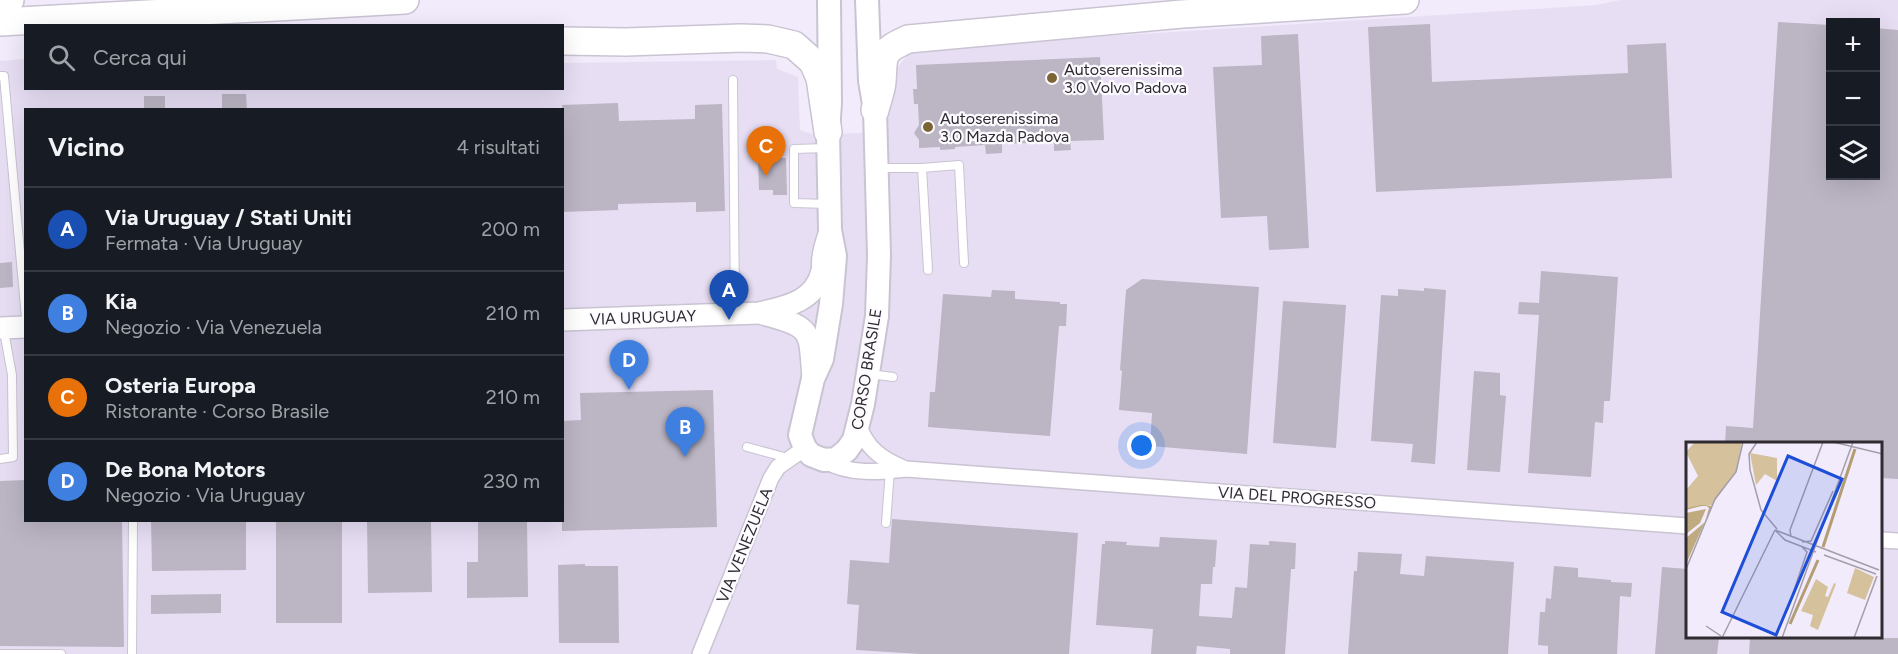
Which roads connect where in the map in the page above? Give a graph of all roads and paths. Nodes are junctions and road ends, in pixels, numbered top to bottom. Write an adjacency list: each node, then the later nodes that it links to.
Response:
1 (10, 0): 6 (highway)
2 (405, 0): 7 (highway)
3 (829, 0): 15 (main road)
4 (867, 0): 14 (main road, CORSO BRASILE)
5 (1405, 0): 14 (highway)
6 (0, 1)
7 (0, 22)
8 (0, 35): 9 (highway)
9 (24, 36)
10 (564, 41): 15 (highway)
11 (0, 76): 13 (lane)
12 (733, 80): 24 (lane)
13 (3, 110): 22 (lane)
14 (875, 110): 16 (main road, CORSO BRASILE)
15 (828, 140): 18 (main road); 18 (lane)
16 (877, 168): 17 (lane); 28 (main road, CORSO BRASILE)
17 (922, 168): 20 (lane); 21 (lane)
18 (830, 204): 19 (main road)
19 (830, 230): 23 (street, VIA URUGUAY); 30 (main road)
20 (964, 263)
21 (928, 270)
22 (24, 300)
23 (759, 313): 24 (street, VIA URUGUAY); 30 (street, VIA URUGUAY)
24 (735, 314): 25 (street, VIA URUGUAY)
25 (564, 320)
26 (24, 327): 27 (street)
27 (2, 328): 34 (lane)
28 (868, 374): 29 (lane); 31 (main road, CORSO BRASILE)
29 (893, 377)
30 (813, 379): 33 (main road)
31 (859, 426): 33 (main road, CORSO BRASILE); 35 (street)
32 (747, 447): 33 (lane)
33 (805, 455): 35 (street, VIA DEL PROGRESSO); 44 (street, VIA VENEZUELA)
34 (0, 459)
35 (891, 467): 37 (lane); 38 (street, VIA DEL PROGRESSO)
36 (133, 522): 43 (lane)
37 (886, 523)
38 (1686, 526)
39 (1883, 540): 40 (street)
40 (1898, 541)
41 (0, 654): 42 (lane)
42 (61, 654)
43 (132, 654)
44 (700, 654)

